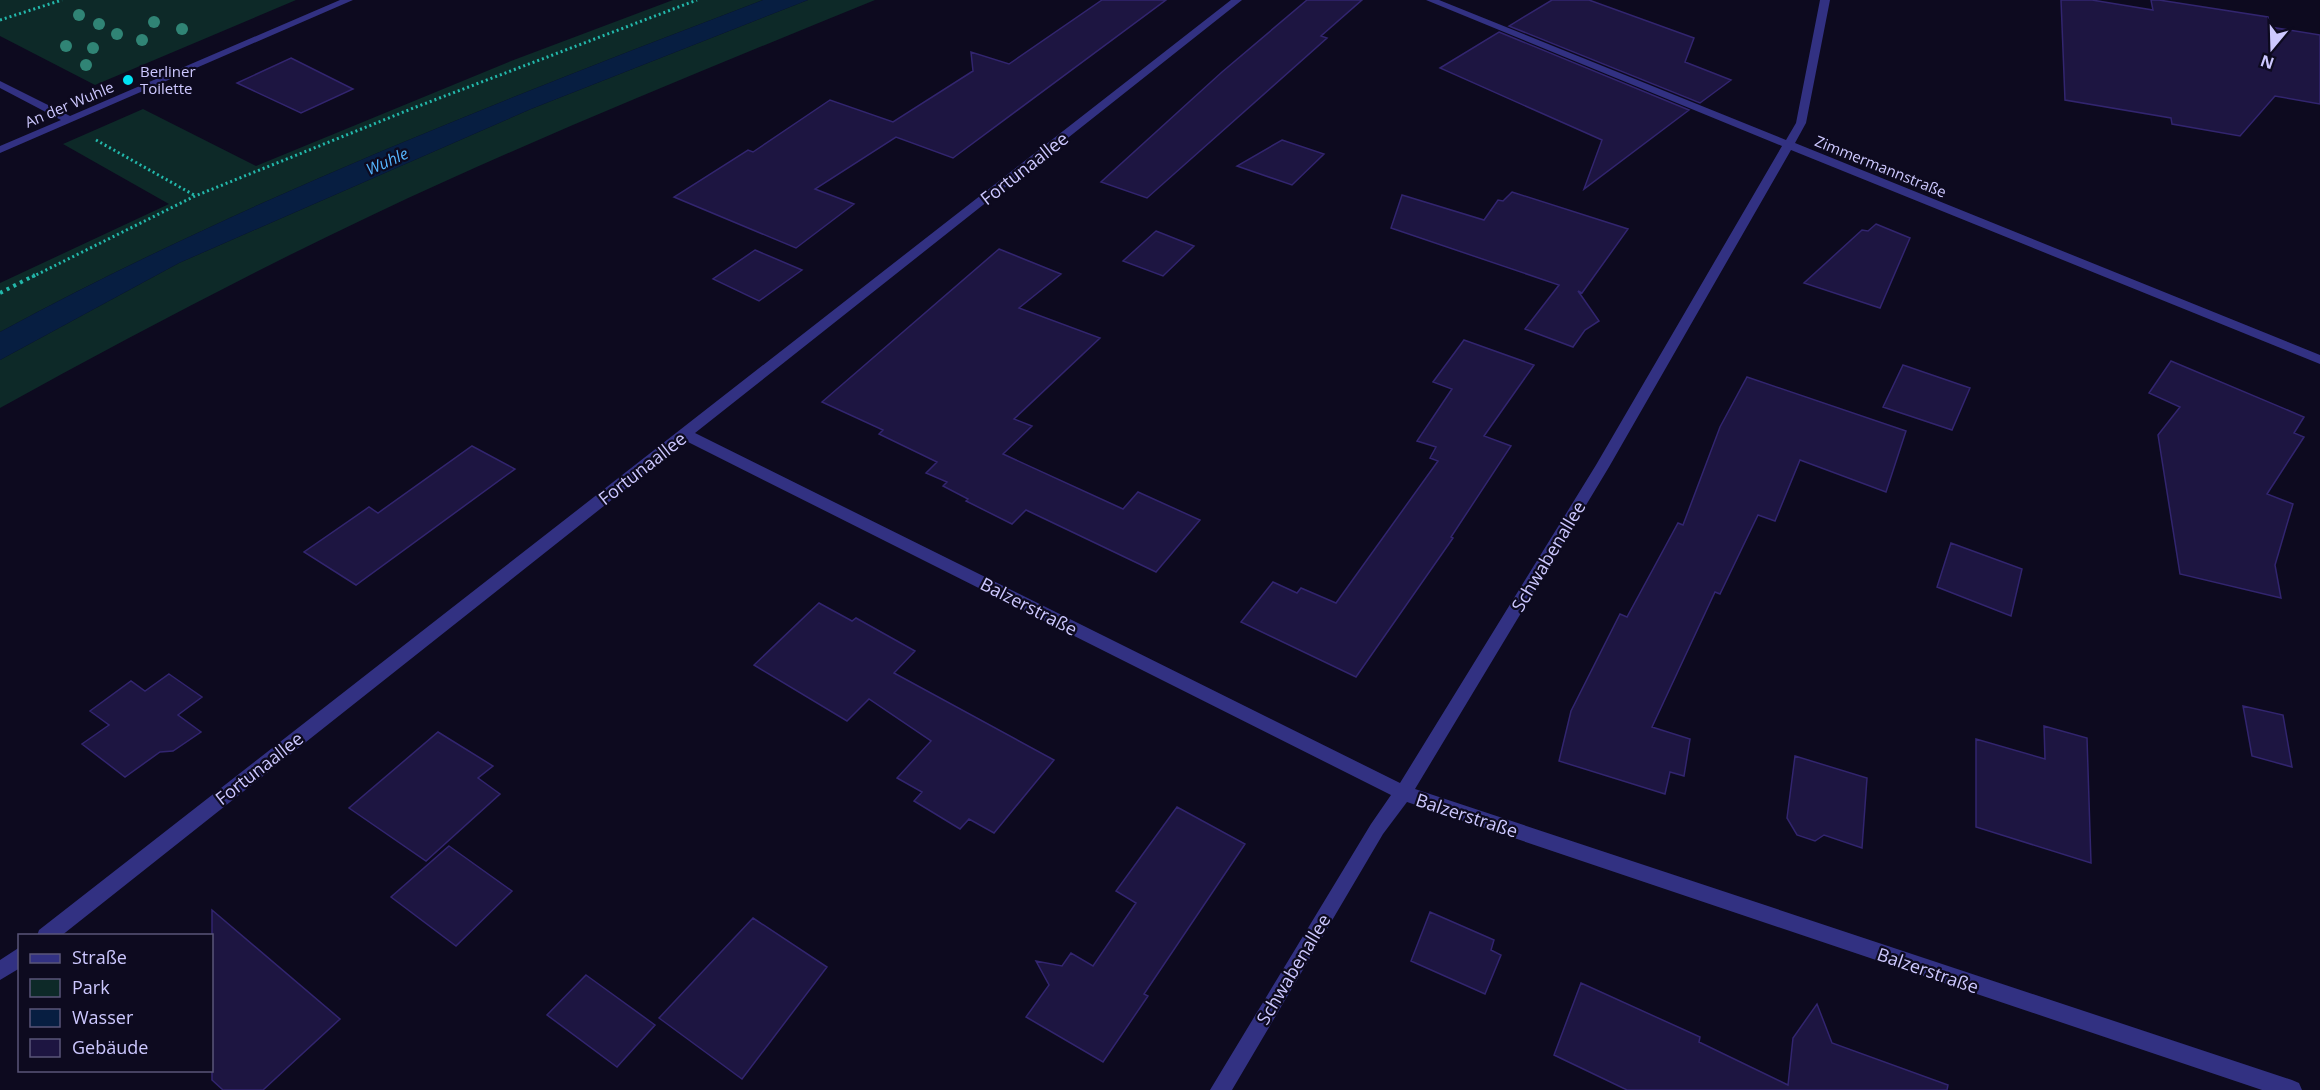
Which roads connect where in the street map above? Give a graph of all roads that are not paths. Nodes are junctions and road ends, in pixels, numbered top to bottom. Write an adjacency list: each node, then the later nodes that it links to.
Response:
1 (348, 0): 6 (street, An der Wuhle)
2 (1237, 0): 10 (street, Fortunaallee)
3 (1431, 0): 7 (street, Zimmermannstraße)
4 (1825, 0): 7 (street, Schwabenallee)
5 (0, 84): 6 (street)
6 (69, 120): 8 (street, An der Wuhle)
7 (1789, 144): 9 (street, Zimmermannstraße); 11 (street, Schwabenallee)
8 (0, 150)
9 (2320, 360)
10 (685, 434): 11 (street, Balzerstraße); 12 (street, Fortunaallee)
11 (1402, 793): 15 (street, Schwabenallee); 16 (street, Balzerstraße)
12 (49, 934)
13 (18, 958): 14 (street)
14 (0, 972)
15 (1220, 1090)
16 (2292, 1090)

